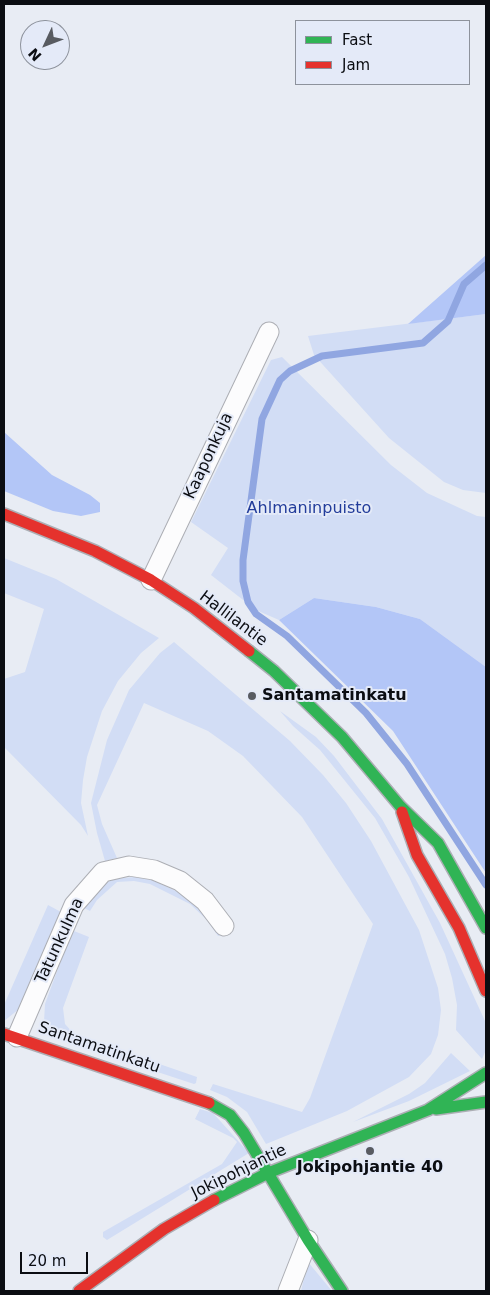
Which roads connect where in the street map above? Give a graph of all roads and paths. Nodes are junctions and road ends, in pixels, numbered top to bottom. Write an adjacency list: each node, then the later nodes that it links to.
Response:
1 (269, 332): 3 (street, Kaaponkuja)
2 (4, 514): 3 (main road, Hallilantie)
3 (151, 580): 4 (main road, Hallilantie)
4 (400, 806): 6 (main road, Hallilantie); 7 (main road, Hallilantie)
5 (224, 926): 8 (street, Tatunkulma)
6 (486, 928)
7 (486, 991)
8 (10, 1035): 12 (main road, Santamatinkatu)
9 (486, 1073): 11 (main road, Jokipohjantie)
10 (486, 1102): 11 (main road, Jokipohjantie)
11 (428, 1110): 12 (main road, Jokipohjantie)
12 (268, 1173): 13 (main road, Santamatinkatu); 14 (main road, Jokipohjantie)
13 (308, 1240): 15 (street); 16 (main road, Santamatinkatu)
14 (79, 1291)
15 (288, 1291)
16 (342, 1291)

